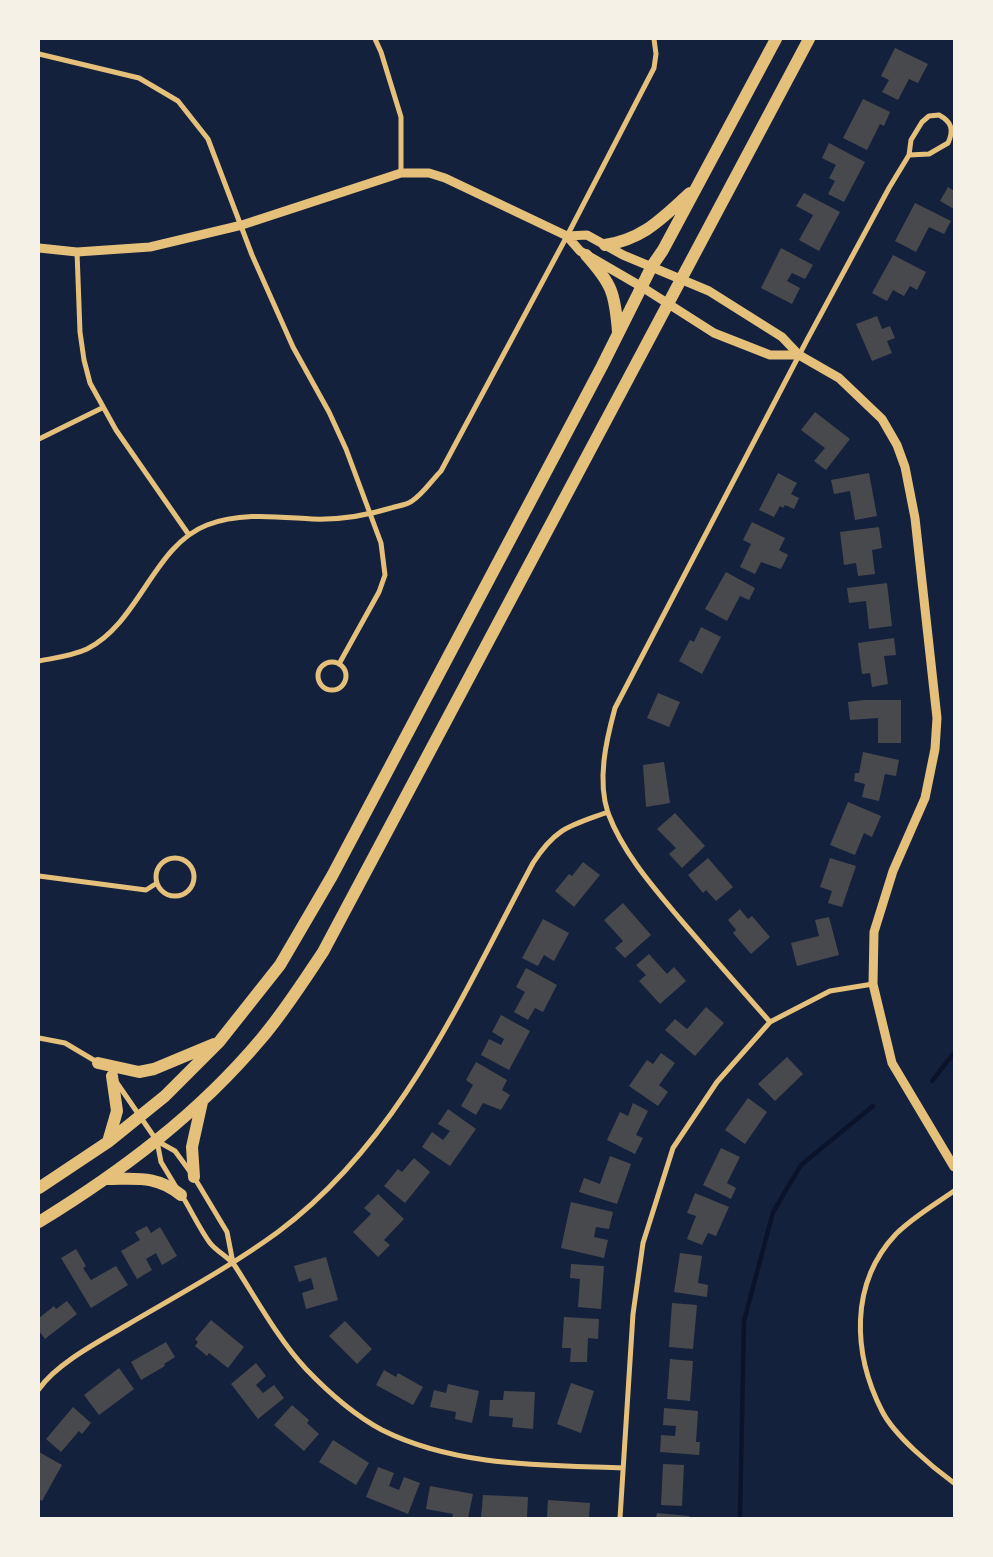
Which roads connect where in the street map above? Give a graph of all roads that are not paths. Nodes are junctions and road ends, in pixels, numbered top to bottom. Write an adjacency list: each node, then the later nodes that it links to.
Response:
1 (374, 39): 7 (street)
2 (654, 39): 10 (street)
3 (776, 39): 8 (highway)
4 (809, 39): 16 (highway)
5 (39, 54): 9 (street)
6 (909, 155): 6 (street); 20 (street)
7 (401, 173): 9 (street); 10 (street)
8 (698, 186): 11 (highway); 15 (highway)
9 (242, 226): 13 (street); 23 (street)
10 (567, 236): 11 (street); 14 (street); 23 (street)
11 (605, 245): 15 (street)
12 (39, 248): 13 (street)
13 (77, 252): 21 (street)
14 (586, 255): 17 (street); 19 (highway)
15 (652, 266): 16 (street); 17 (highway)
16 (682, 279): 18 (highway); 20 (street)
17 (642, 287): 18 (street); 19 (highway)
18 (668, 305): 20 (street); 36 (highway)
19 (618, 332): 33 (highway)
20 (799, 355): 27 (street); 30 (street)
21 (102, 408): 22 (street); 24 (street)
22 (39, 440)
23 (372, 514): 24 (street); 26 (street)
24 (189, 535): 25 (street)
25 (39, 661)
26 (339, 664): 26 (street)
27 (608, 812): 31 (street); 47 (street)
28 (39, 876): 29 (street)
29 (157, 883): 29 (street)
30 (873, 984): 31 (street); 40 (street)
31 (770, 1022): 49 (street)
32 (39, 1038): 34 (street)
33 (219, 1042): 34 (highway); 37 (highway)
34 (98, 1063): 35 (street)
35 (112, 1076): 37 (street); 39 (highway)
36 (202, 1102): 38 (highway); 41 (highway)
37 (141, 1116): 38 (street); 39 (highway)
38 (157, 1141): 41 (street); 42 (highway); 45 (street)
39 (108, 1142): 43 (highway)
40 (954, 1167)
41 (194, 1177): 47 (street)
42 (107, 1179): 45 (highway); 46 (highway)
43 (39, 1188)
44 (954, 1192): 50 (street)
45 (181, 1195): 47 (street)
46 (39, 1222)
47 (233, 1264): 48 (street); 49 (street)
48 (39, 1389)
49 (623, 1468): 51 (street)
50 (954, 1483)
51 (620, 1518)

